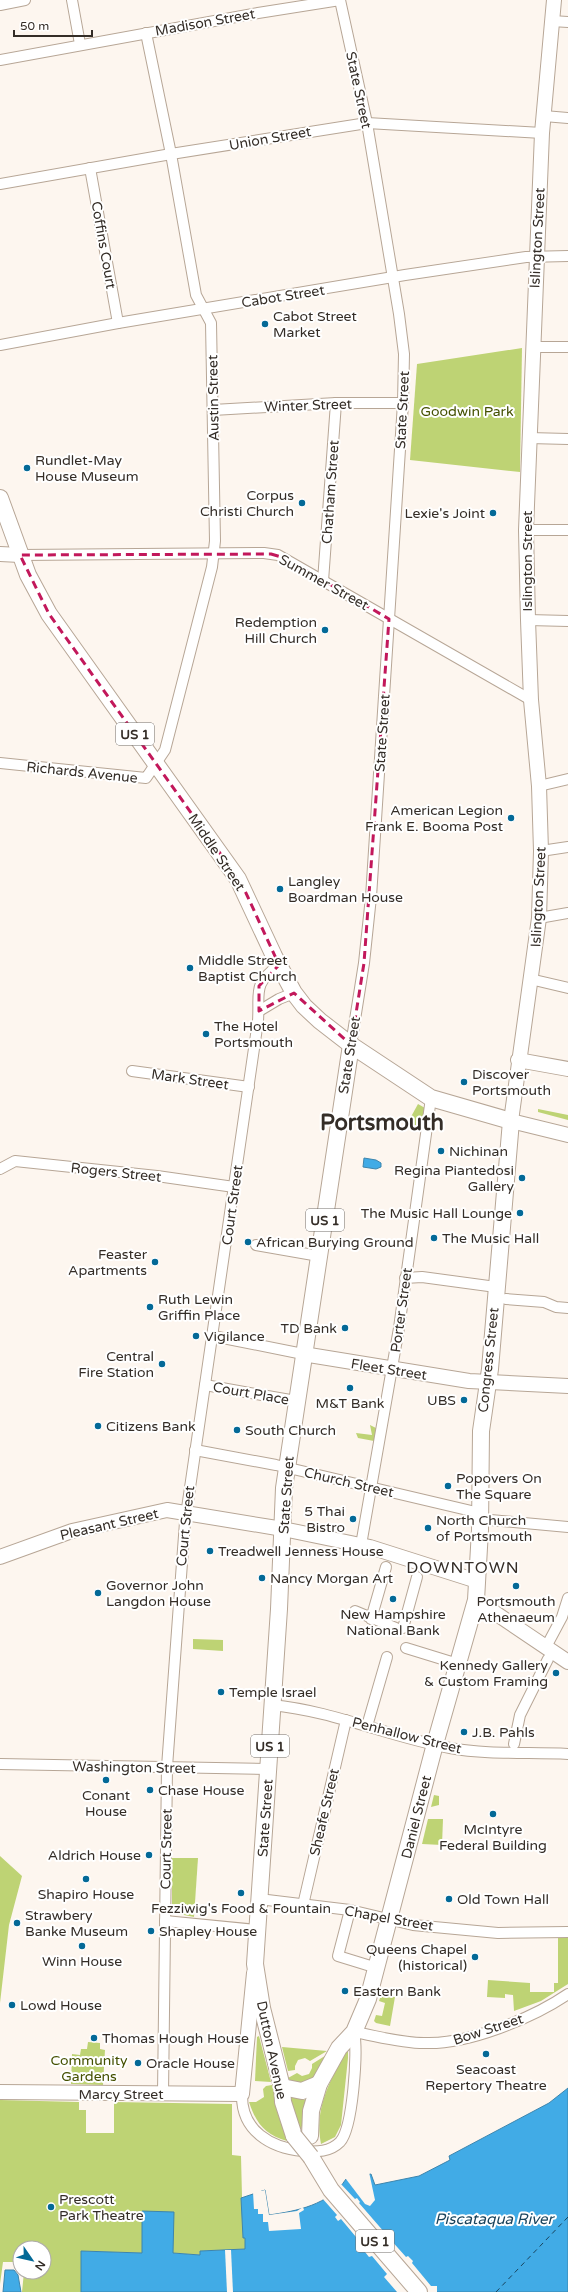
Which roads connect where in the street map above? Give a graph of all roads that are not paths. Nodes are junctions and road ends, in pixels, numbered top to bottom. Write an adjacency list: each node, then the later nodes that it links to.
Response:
1 (25, 0): 5 (street)
2 (72, 0): 9 (street)
3 (340, 0): 8 (street, Madison Street); 13 (street, State Street)
4 (554, 0): 6 (street, Islington Street)
5 (0, 5)
6 (552, 21): 7 (street); 11 (street, Islington Street)
7 (568, 22)
8 (146, 33): 9 (street, Madison Street); 15 (street, Austin Street)
9 (80, 44): 10 (street, Madison Street)
10 (0, 60)
11 (544, 116): 12 (street); 14 (street, Islington Street)
12 (568, 118)
13 (367, 123): 14 (street, Union Street); 15 (street, Union Street); 20 (street, State Street)
14 (542, 133): 18 (street, Islington Street)
15 (171, 154): 16 (street, Union Street); 21 (street, Austin Street)
16 (90, 168): 17 (street, Union Street); 22 (street, Coffins Court)
17 (0, 184)
18 (536, 256): 19 (street, Cabot Street); 20 (street, Cabot Street); 24 (street, Islington Street)
19 (568, 256)
20 (393, 277): 21 (street, Cabot Street); 27 (street, State Street)
21 (203, 309): 22 (street, Cabot Street); 28 (street, Austin Street)
22 (118, 323): 23 (street, Cabot Street)
23 (0, 345)
24 (532, 347): 25 (street); 29 (street, Islington Street)
25 (568, 347)
26 (336, 403): 27 (street, Winter Street); 28 (street, Winter Street); 37 (street, Chatham Street)
27 (403, 403): 38 (street, State Street)
28 (213, 410): 34 (street, Austin Street)
29 (529, 438): 30 (street); 32 (street, Islington Street)
30 (568, 439)
31 (0, 498): 36 (main road, Middle Street / US 1)
32 (526, 530): 33 (street); 39 (street, Islington Street)
33 (568, 530)
34 (215, 553): 36 (street, Summer Street); 37 (street, Summer Street); 43 (street, Austin Street)
35 (0, 554): 36 (street)
36 (20, 555): 43 (main road, Middle Street / US 1)
37 (323, 581): 38 (street, Summer Street)
38 (389, 618): 41 (street, Summer Street); 55 (street, State Street)
39 (528, 620): 40 (street); 41 (street, Islington Street)
40 (568, 621)
41 (531, 700): 45 (street, Islington Street)
42 (0, 763): 43 (street, Richards Avenue)
43 (156, 763): 50 (main road, Middle Street / US 1)
44 (568, 779): 45 (street)
45 (539, 786): 47 (street, Islington Street)
46 (568, 848): 47 (street)
47 (541, 851): 49 (street, Islington Street)
48 (568, 913): 49 (street)
49 (539, 918): 51 (street, Islington Street)
50 (279, 965): 53 (main road, Middle Street / US 1); 54 (street, Court Street)
51 (530, 979): 52 (street); 56 (street, Islington Street)
52 (568, 988)
53 (294, 993): 54 (street); 55 (main road, Middle Street / US 1)
54 (259, 1011): 60 (street, Court Street)
55 (351, 1045): 57 (main road, Middle Street / US 1); 61 (main road, State Street / US 1)
56 (518, 1060): 58 (street); 63 (street, Islington Street)
57 (375, 1062): 61 (main road); 62 (main road, Middle Street / US 1)
58 (568, 1069)
59 (132, 1071): 60 (street, Mark Street)
60 (249, 1087): 66 (street, Court Street)
61 (344, 1087): 68 (main road, State Street / US 1)
62 (431, 1098): 63 (main road, Middle Street / US 1); 69 (street, Porter Street)
63 (511, 1121): 64 (street); 70 (main road, Congress Street / US 1)
64 (568, 1135)
65 (0, 1169): 66 (street, Rogers Street)
66 (234, 1187): 72 (street, Court Street)
67 (256, 1245): 68 (street)
68 (319, 1256): 73 (main road, State Street / US 1)
69 (406, 1278): 70 (street); 74 (street, Porter Street)
70 (501, 1293): 71 (street); 75 (main road, Congress Street / US 1)
71 (568, 1308)
72 (213, 1336): 73 (street, Fleet Street); 76 (street, Court Street)
73 (303, 1354): 74 (street, Fleet Street); 78 (main road, State Street / US 1)
74 (392, 1369): 75 (street, Fleet Street); 81 (street, Porter Street)
75 (488, 1381): 77 (street, Fleet Street); 83 (main road, Congress Street / US 1)
76 (205, 1386): 78 (street, Court Place); 79 (street, Court Street)
77 (568, 1386)
78 (296, 1401): 80 (main road, State Street / US 1)
79 (195, 1450): 80 (street, Church Street); 82 (street, Court Street)
80 (287, 1467): 81 (street, Church Street); 85 (main road, State Street / US 1)
81 (372, 1488): 83 (street, Church Street); 86 (street, Porter Street)
82 (186, 1512): 85 (street, Pleasant Street); 87 (street, Pleasant Street); 107 (street, Court Street)
83 (480, 1516): 84 (street, Church Street); 90 (main road, Congress Street / US 1)
84 (568, 1527)
85 (283, 1529): 86 (street, Pleasant Street); 100 (main road, State Street / US 1)
86 (361, 1545): 90 (street, Pleasant Street)
87 (3, 1553)
88 (386, 1567): 94 (street)
89 (417, 1577): 94 (street)
90 (477, 1581): 92 (main road, Congress Street / US 1)
91 (568, 1598): 96 (street)
92 (476, 1600): 96 (street); 99 (main road, Daniel Street / US 1)
93 (355, 1611): 94 (street)
94 (371, 1620)
95 (406, 1648): 99 (street)
96 (547, 1653): 98 (street); 104 (street)
97 (387, 1657): 102 (street)
98 (568, 1662)
99 (458, 1664): 103 (main road, Daniel Street / US 1)
100 (272, 1705): 101 (street, Penhallow Street); 108 (main road, State Street / US 1)
101 (346, 1720): 102 (street, Penhallow Street); 110 (street, Sheafe Street)
102 (367, 1726): 103 (street, Penhallow Street)
103 (435, 1744): 105 (street, Penhallow Street); 112 (main road, Daniel Street / US 1)
104 (514, 1744)
105 (568, 1754)
106 (0, 1764): 107 (street, Washington Street)
107 (167, 1767): 108 (street, Washington Street); 113 (street, Court Street)
108 (268, 1769): 109 (main road, State Street / US 1)
109 (259, 1899): 110 (street, Chapel Street); 114 (main road, State Street / US 1)
110 (303, 1904): 111 (street, Chapel Street)
111 (350, 1910): 112 (street, Chapel Street); 117 (street)
112 (390, 1919): 115 (street, Chapel Street); 117 (main road, Daniel Street / US 1)
113 (165, 1921): 114 (street); 123 (street, Court Street)
114 (257, 1930): 116 (main road, State Street / US 1)
115 (568, 1932)
116 (255, 1964): 121 (main road, Dutton Avenue / US 1); 124 (street, State Street)
117 (377, 1968): 119 (main road, Daniel Street / US 1)
118 (568, 1994): 119 (street, Bow Street)
119 (354, 2032): 120 (main road, US 1); 125 (street)
120 (319, 2084): 121 (main road); 125 (main road, US 1)
121 (282, 2087): 125 (main road, Dutton Avenue / US 1, bridge)
122 (0, 2092): 123 (street, Marcy Street)
123 (163, 2094): 124 (street, Marcy Street)
124 (242, 2094): 125 (street, State Street)
125 (317, 2154): 126 (main road, US 1)
126 (419, 2292)

